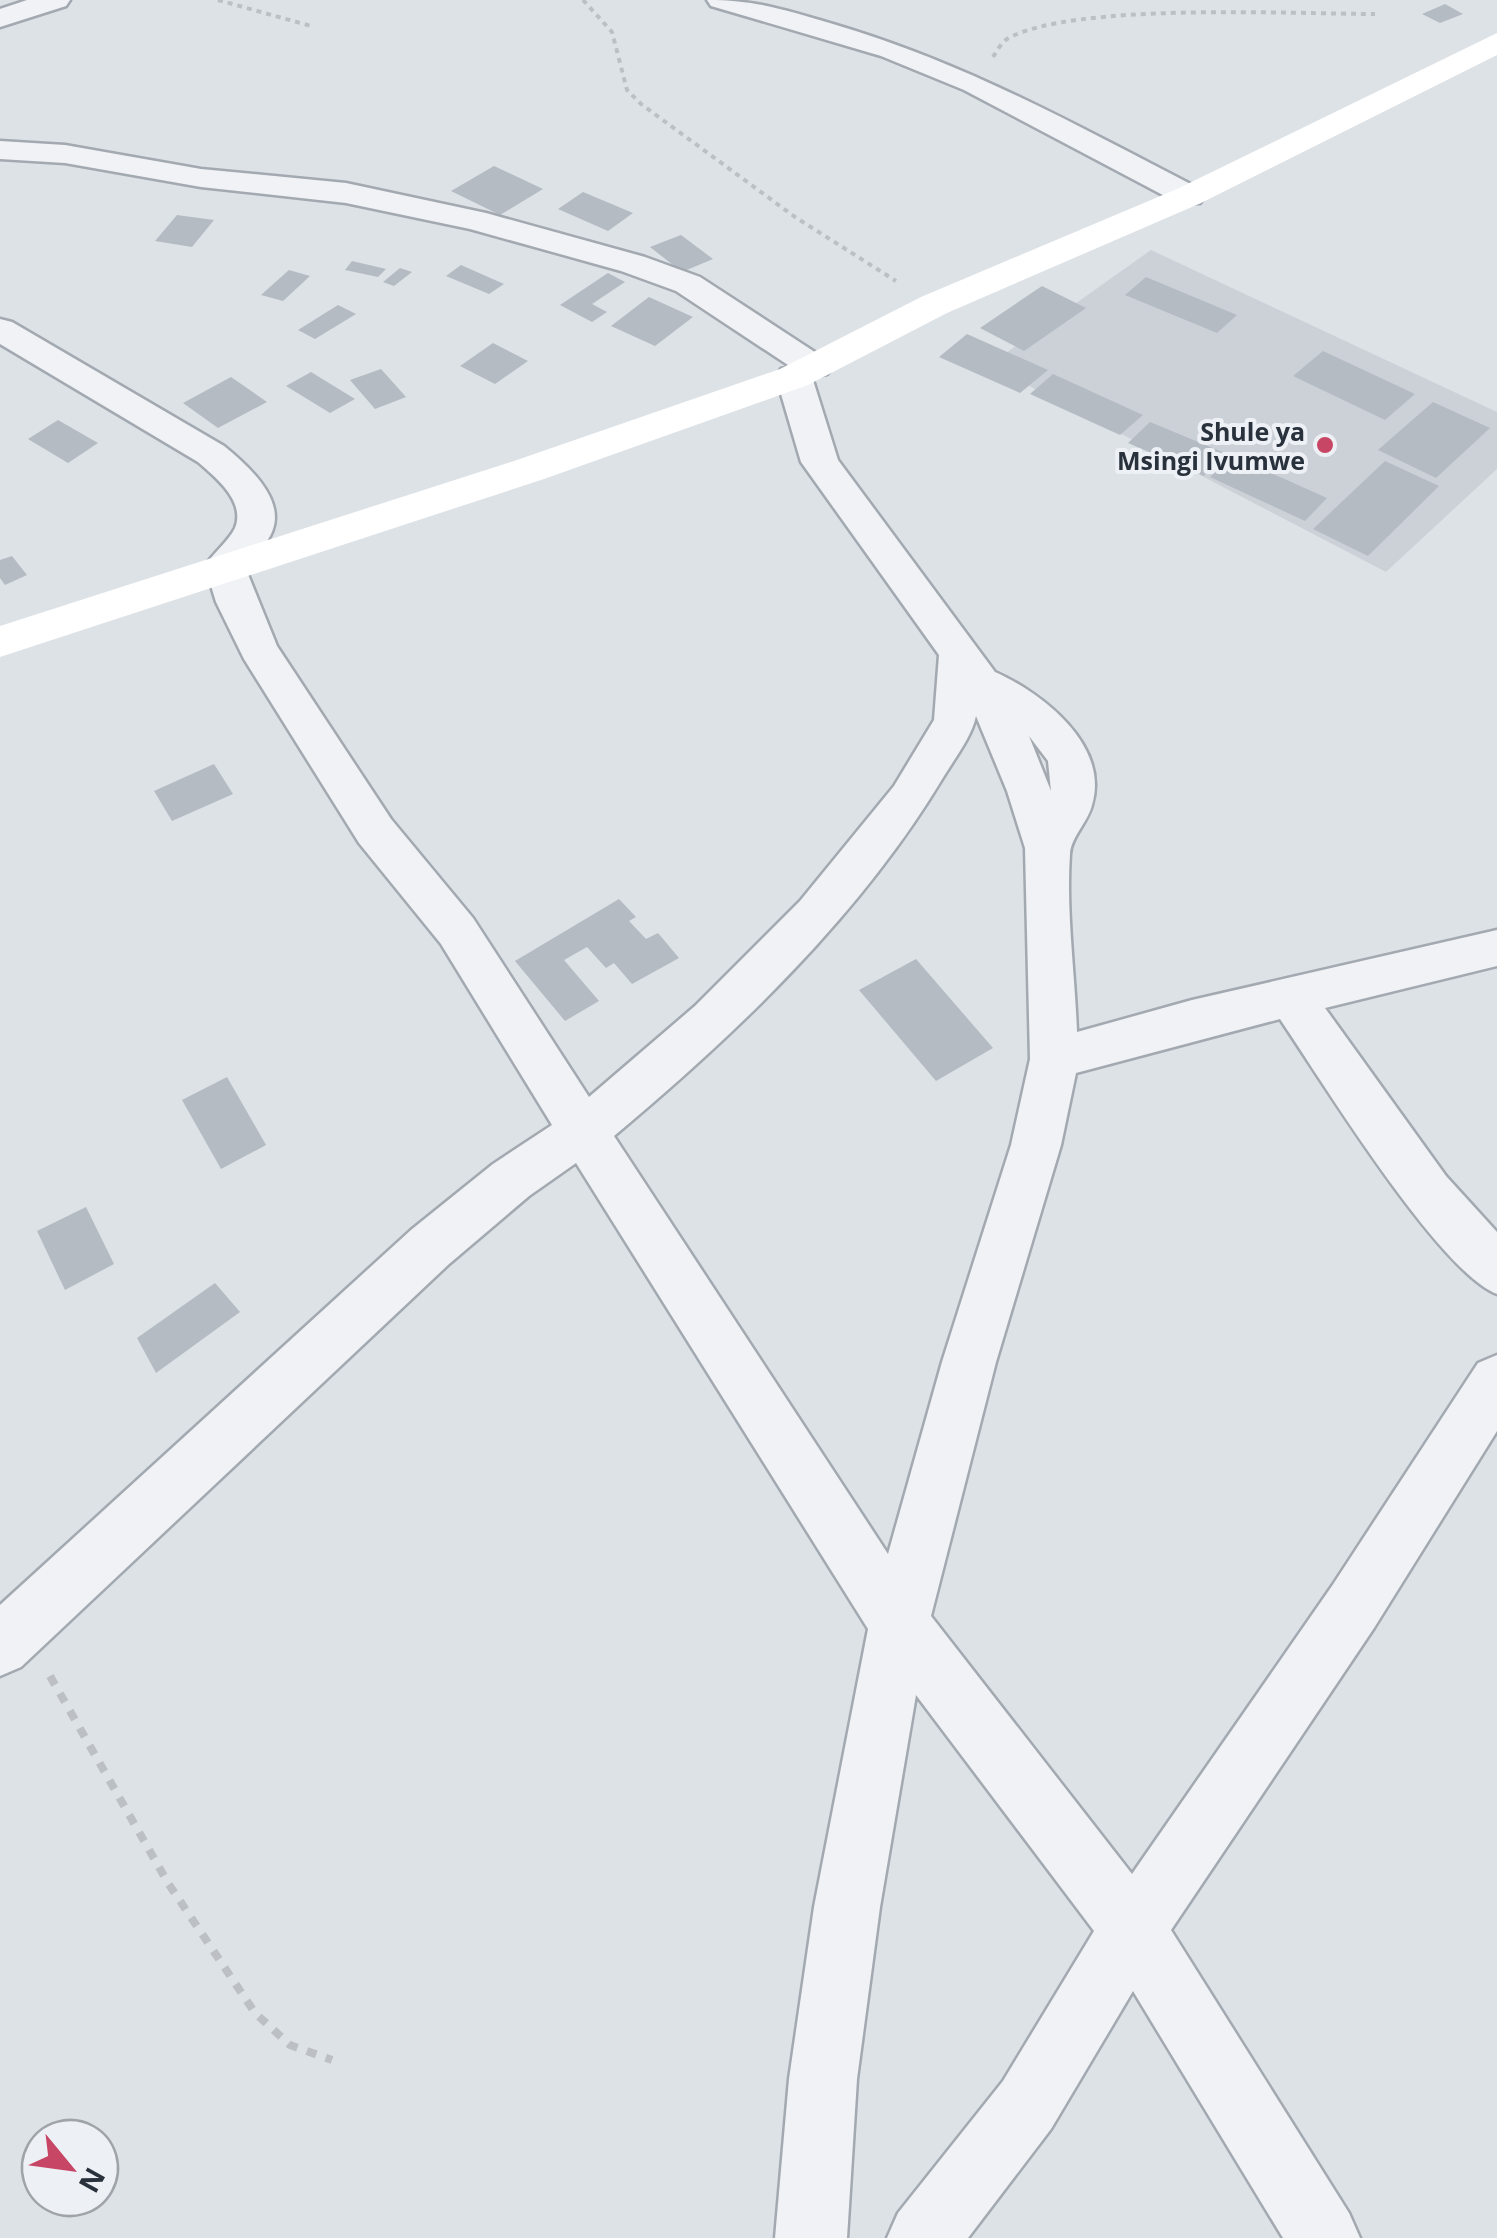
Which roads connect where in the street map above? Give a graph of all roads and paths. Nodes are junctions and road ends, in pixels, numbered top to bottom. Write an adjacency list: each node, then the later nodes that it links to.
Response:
1 (56, 0): 6 (street)
2 (218, 0): 7 (path)
3 (583, 0): 12 (path)
4 (722, 0): 9 (street)
5 (1375, 14): 9 (path)
6 (0, 18)
7 (311, 26)
8 (1491, 50): 11 (street)
9 (974, 84): 11 (street)
10 (0, 150): 14 (street)
11 (1189, 196): 12 (street)
12 (934, 305): 14 (street)
13 (0, 329): 15 (street)
14 (805, 372): 15 (street); 17 (street)
15 (225, 566): 16 (street); 21 (street)
16 (0, 642)
17 (969, 667): 20 (street); 21 (street)
18 (1497, 948): 19 (street)
19 (1292, 998): 20 (street); 22 (street)
20 (1054, 1059): 24 (street)
21 (585, 1130): 24 (street); 25 (street)
22 (1497, 1270)
23 (1497, 1381): 26 (street)
24 (899, 1623): 26 (street); 28 (street)
25 (11, 1637): 27 (path)
26 (1133, 1929): 29 (street); 30 (street)
27 (332, 2060)
28 (811, 2238)
29 (923, 2238)
30 (1324, 2238)

